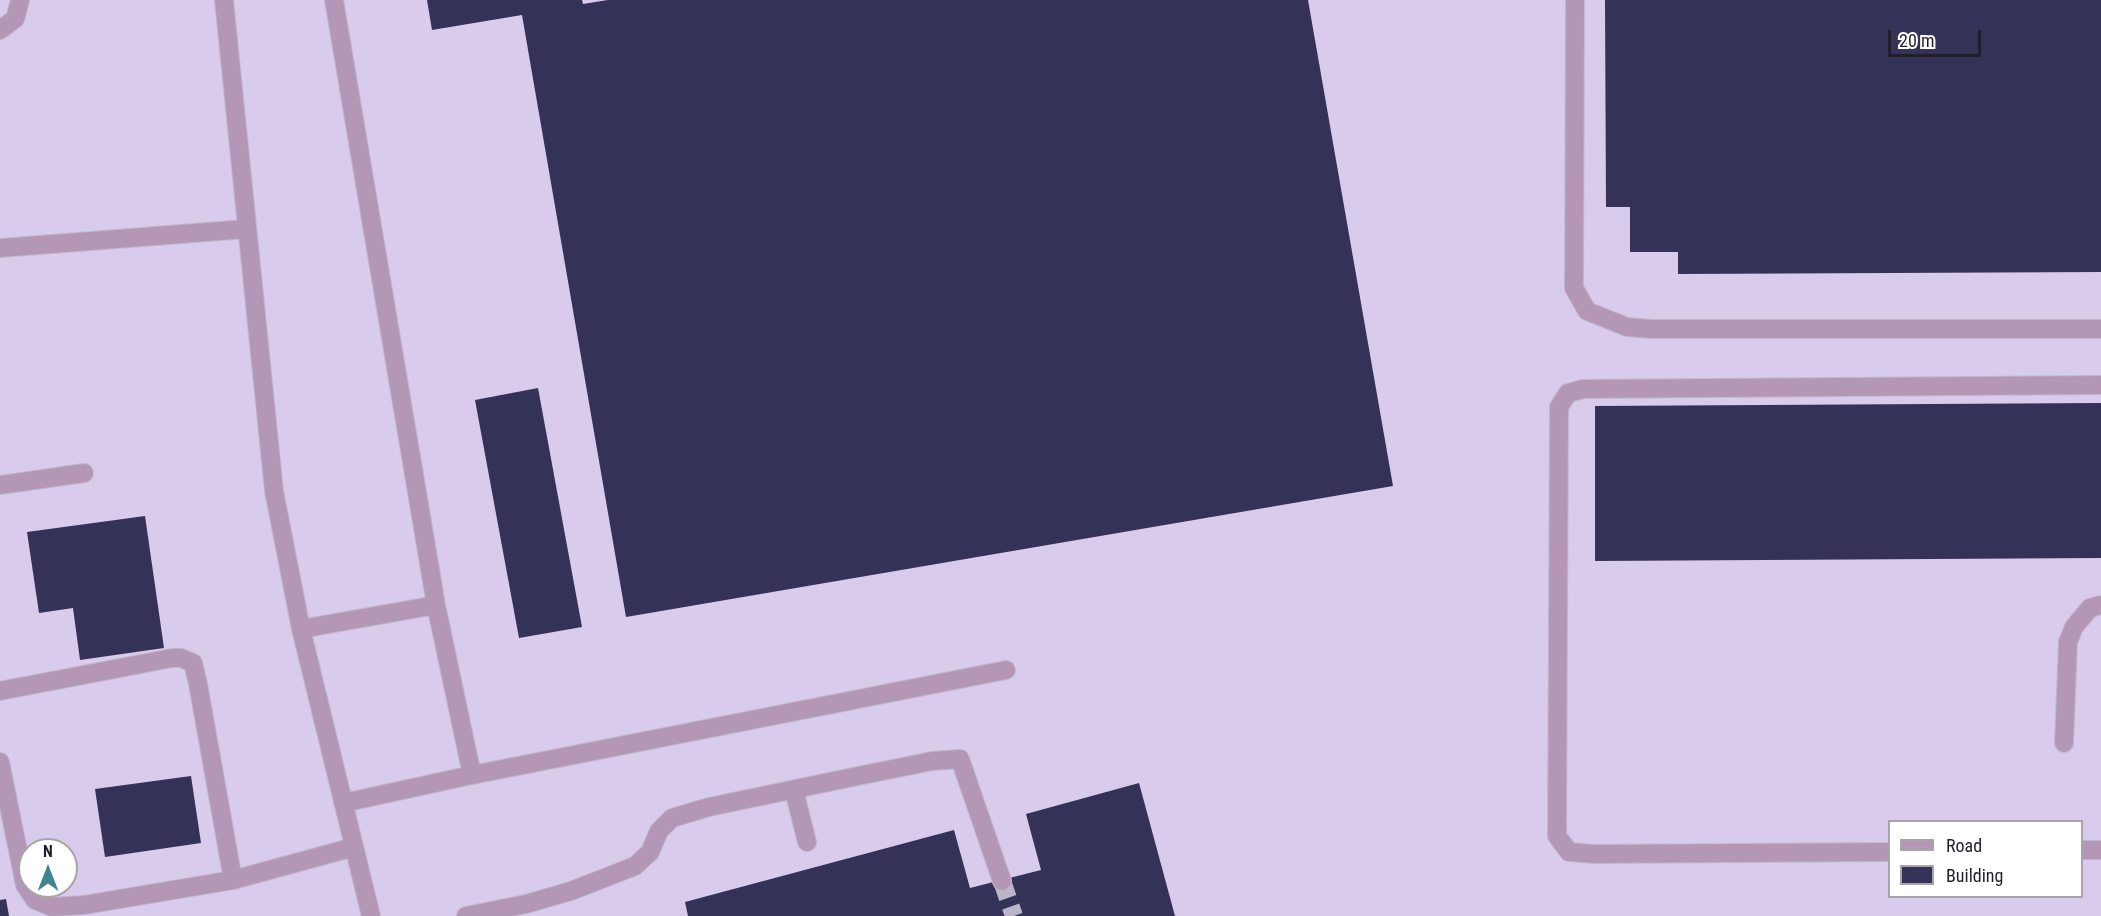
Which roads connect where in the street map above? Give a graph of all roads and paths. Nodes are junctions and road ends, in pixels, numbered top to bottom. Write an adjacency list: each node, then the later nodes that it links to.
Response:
1 (20, 0): 5 (lane)
2 (224, 0): 6 (lane)
3 (334, 0): 12 (lane)
4 (1575, 0): 8 (lane)
5 (0, 30)
6 (246, 229): 7 (lane); 14 (lane)
7 (0, 248)
8 (2101, 329)
9 (2101, 385): 26 (lane)
10 (84, 473): 11 (lane)
11 (0, 485)
12 (436, 604): 14 (lane); 19 (lane)
13 (2101, 605): 17 (lane)
14 (301, 629): 21 (lane)
15 (1006, 670): 19 (lane)
16 (0, 691): 27 (lane)
17 (2064, 743)
18 (0, 762): 29 (lane)
19 (472, 775): 21 (lane)
20 (794, 790): 22 (lane); 28 (lane); 30 (lane)
21 (343, 803): 23 (lane)
22 (807, 842)
23 (354, 847): 27 (lane); 31 (lane)
24 (2083, 850): 25 (lane)
25 (2101, 850)
26 (1888, 852)
27 (233, 880): 29 (lane)
28 (1002, 881)
29 (85, 910)
30 (528, 910): 32 (lane)
31 (371, 916)
32 (466, 916)

